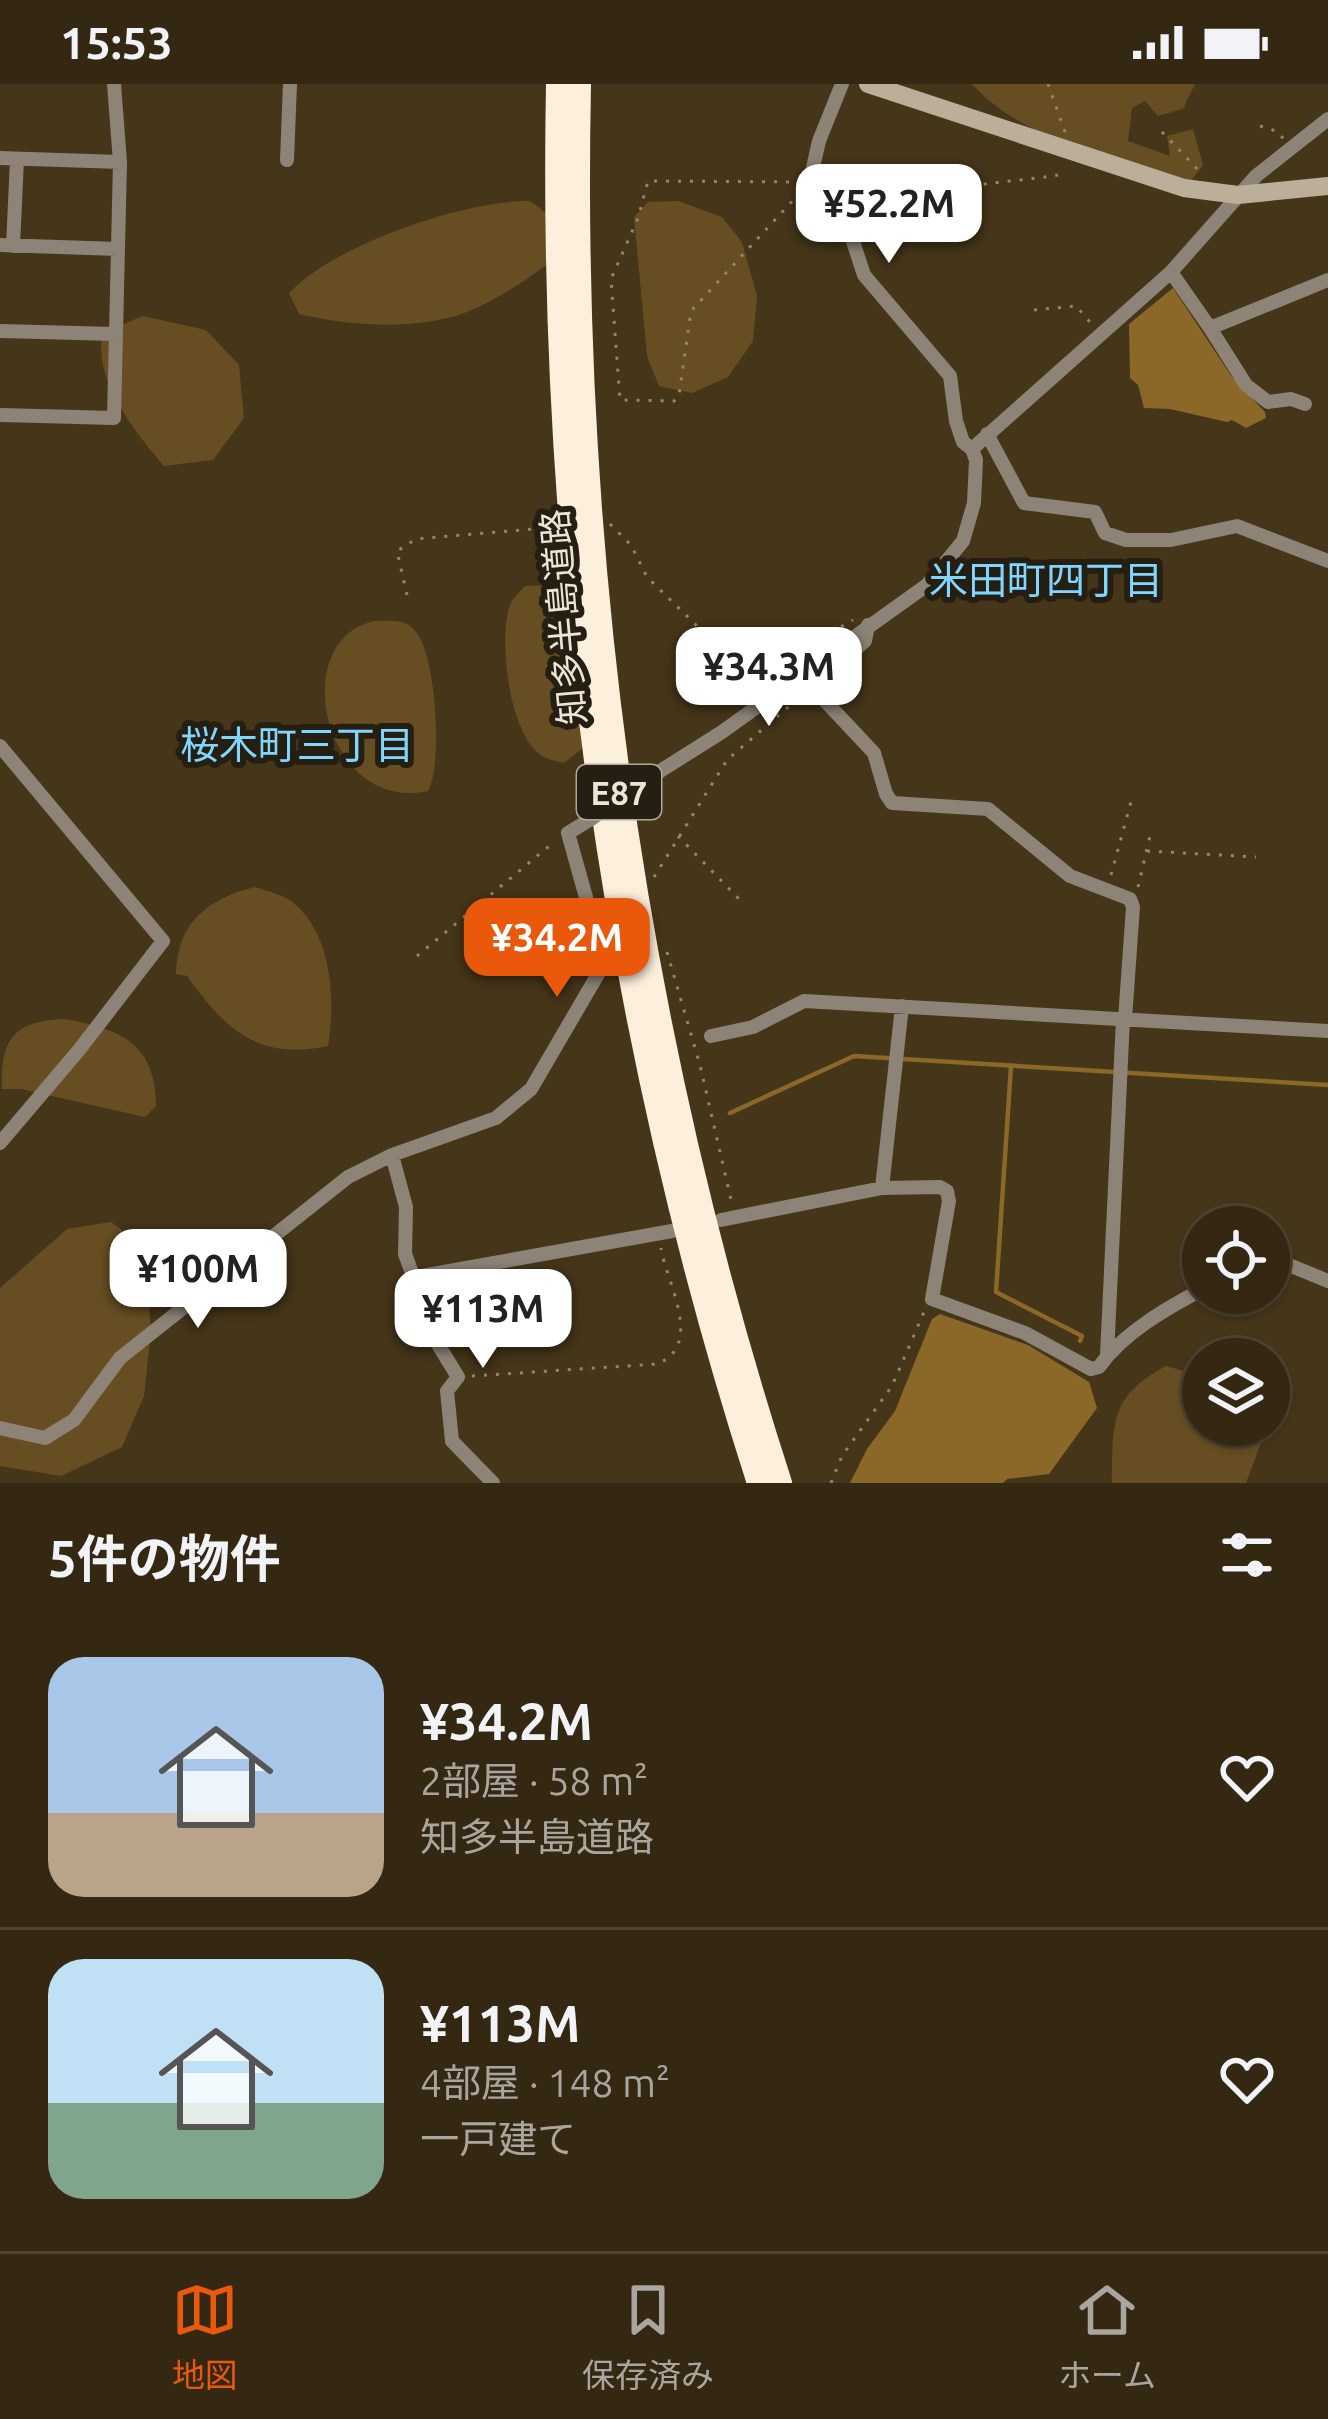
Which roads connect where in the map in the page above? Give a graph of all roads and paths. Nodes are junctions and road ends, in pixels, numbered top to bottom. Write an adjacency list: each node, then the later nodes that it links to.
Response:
1 (114, 84): 16 (street)
2 (290, 84): 15 (street)
3 (558, 84): 73 (highway, 知多半島道路 / E87)
4 (579, 84): 74 (highway, 知多半島道路 / E87)
5 (842, 84): 22 (street)
6 (868, 84): 8 (main road)
7 (1048, 84): 12 (path)
8 (908, 90): 20 (main road)
9 (1328, 119): 13 (street)
10 (1260, 126): 13 (path)
11 (1162, 132): 20 (path)
12 (1066, 133)
13 (1290, 148): 21 (street)
14 (8, 159): 16 (street); 23 (street)
15 (287, 160)
16 (120, 161): 24 (street)
17 (1058, 175): 22 (path)
18 (808, 182): 18 (path)
19 (1328, 186): 21 (main road)
20 (1211, 191): 21 (main road)
21 (1238, 194): 25 (street)
22 (848, 226): 35 (street)
23 (7, 246): 24 (street)
24 (118, 249): 30 (street)
25 (1172, 272): 28 (street); 31 (street)
26 (1328, 280): 28 (street)
27 (1034, 310): 31 (path)
28 (1210, 328): 32 (street)
29 (0, 331): 30 (street)
30 (116, 334): 33 (street)
31 (1101, 334): 34 (street)
32 (1305, 404)
33 (0, 415)
34 (987, 434): 35 (street); 38 (street)
35 (972, 448): 40 (street)
36 (600, 523): 40 (path)
37 (557, 527): 39 (path)
38 (1328, 561)
39 (407, 596)
40 (872, 623): 41 (street); 44 (street, bridge)
41 (812, 687): 45 (path); 50 (street)
42 (0, 746): 59 (street)
43 (1131, 802): 50 (path)
44 (568, 833): 54 (path); 60 (street)
45 (678, 836): 49 (path); 51 (path)
46 (1150, 836): 47 (path)
47 (1148, 851): 48 (path); 52 (path)
48 (1256, 857)
49 (654, 884)
50 (1108, 890): 52 (street)
51 (739, 899)
52 (1130, 899): 56 (street)
53 (668, 953): 62 (path)
54 (417, 956)
55 (902, 1006): 56 (street); 58 (street); 61 (street)
56 (1124, 1019): 57 (street); 69 (street)
57 (1328, 1031)
58 (712, 1036)
59 (0, 1143)
60 (392, 1155): 65 (street); 71 (street)
61 (882, 1188): 62 (street); 67 (street)
62 (729, 1218)
63 (666, 1234): 65 (street); 70 (path)
64 (1290, 1265): 66 (street)
65 (416, 1277): 70 (street)
66 (1328, 1281)
67 (932, 1299): 69 (street); 75 (path)
68 (1182, 1302): 69 (street)
69 (1107, 1355)
70 (458, 1377): 72 (street)
71 (0, 1428)
72 (493, 1483)
73 (759, 1483)
74 (780, 1483)
75 (831, 1483)

